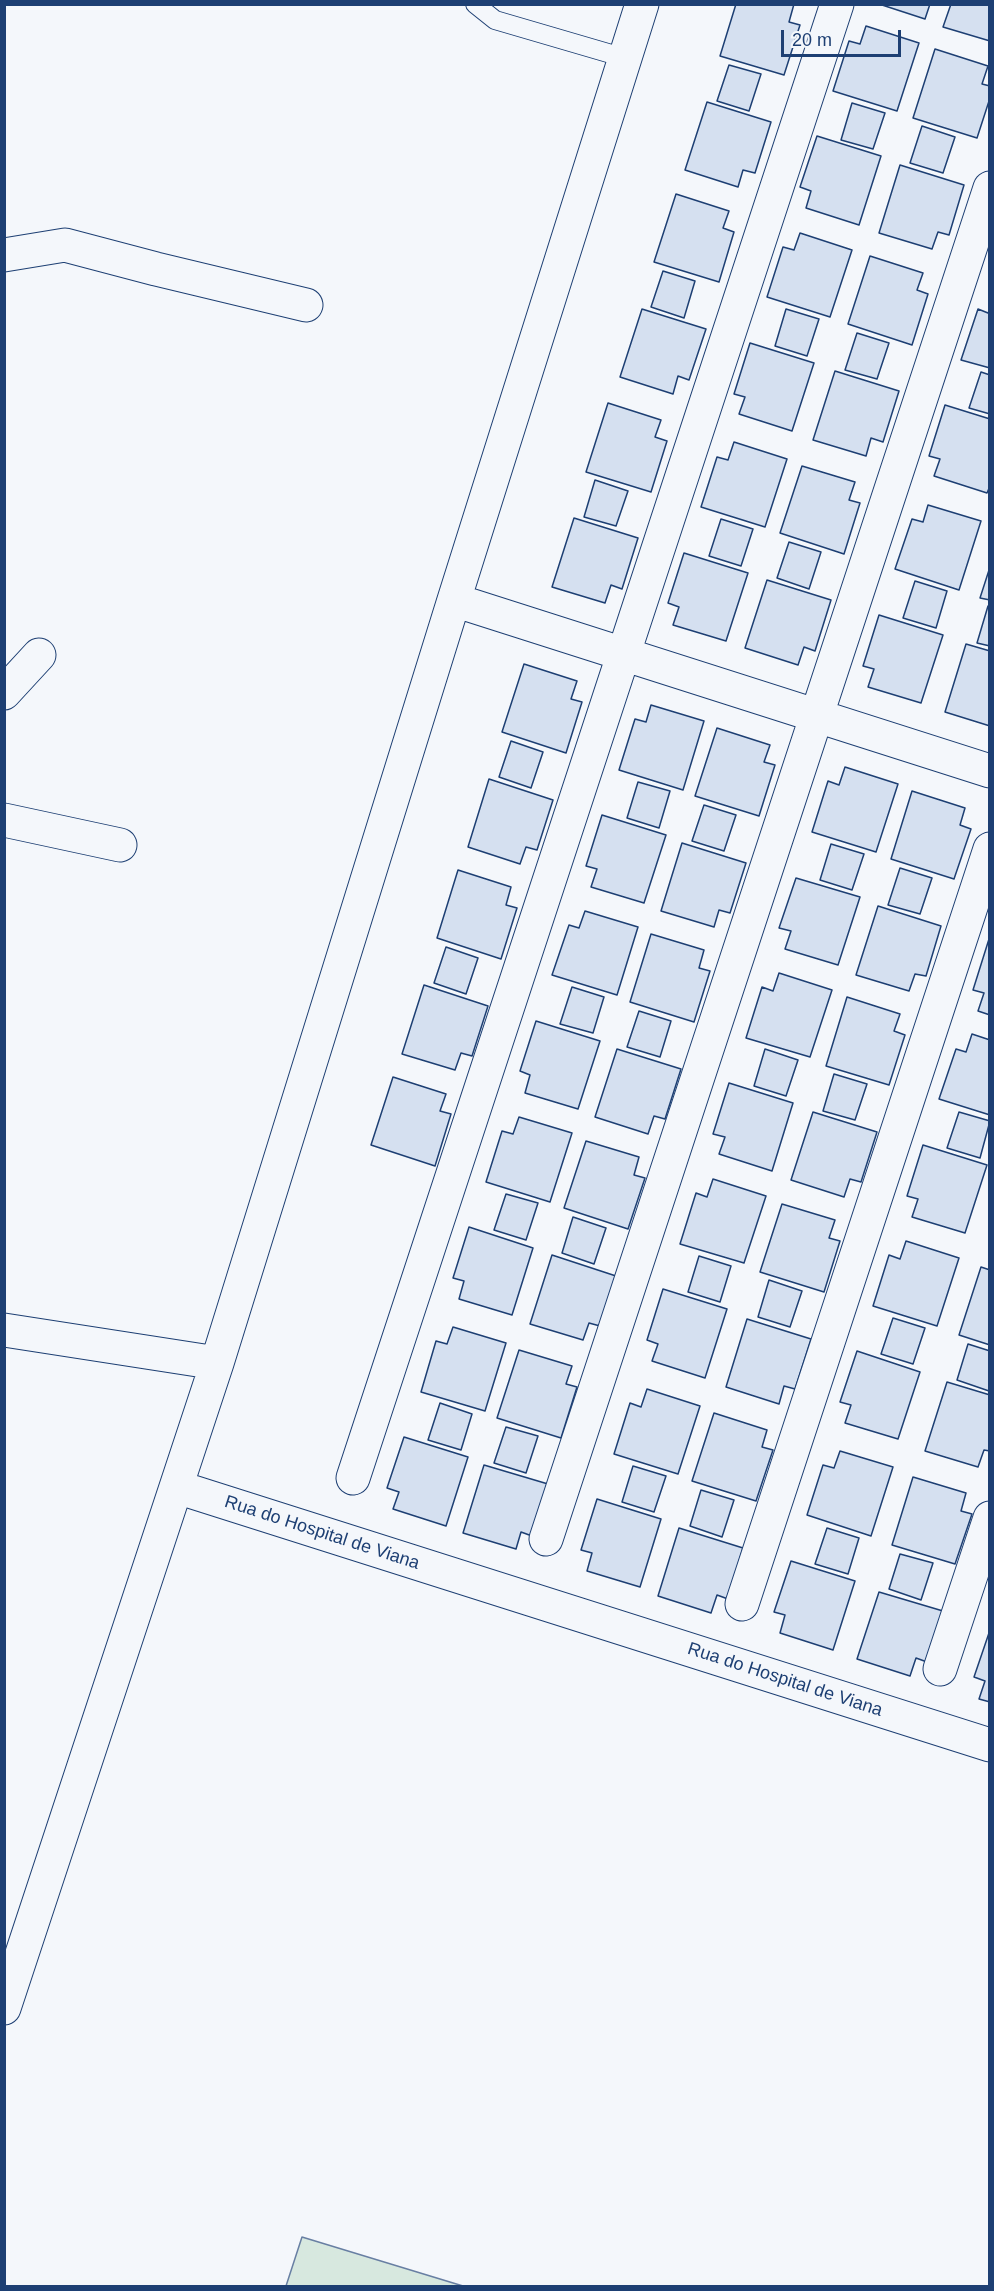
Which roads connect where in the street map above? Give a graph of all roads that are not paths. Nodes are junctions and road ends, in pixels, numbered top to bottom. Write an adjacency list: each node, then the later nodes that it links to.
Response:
1 (476, 4): 4 (lane)
2 (642, 4): 4 (street)
3 (837, 4): 9 (street)
4 (625, 58): 8 (street)
5 (990, 188): 12 (street)
6 (4, 255): 7 (street)
7 (306, 305)
8 (454, 600): 9 (street); 18 (street)
9 (624, 654): 12 (street); 19 (street)
10 (39, 655): 11 (street)
11 (4, 693)
12 (816, 716): 13 (street); 22 (street)
13 (990, 771)
14 (4, 820): 15 (street)
15 (120, 845)
16 (990, 849): 23 (street)
17 (4, 1330): 18 (street)
18 (217, 1363): 20 (street)
19 (353, 1478)
20 (177, 1487): 25 (street, Rua do Hospital de Viana); 26 (street)
21 (990, 1518): 24 (street)
22 (546, 1539)
23 (742, 1604)
24 (940, 1669)
25 (990, 1745)
26 (4, 2008)

